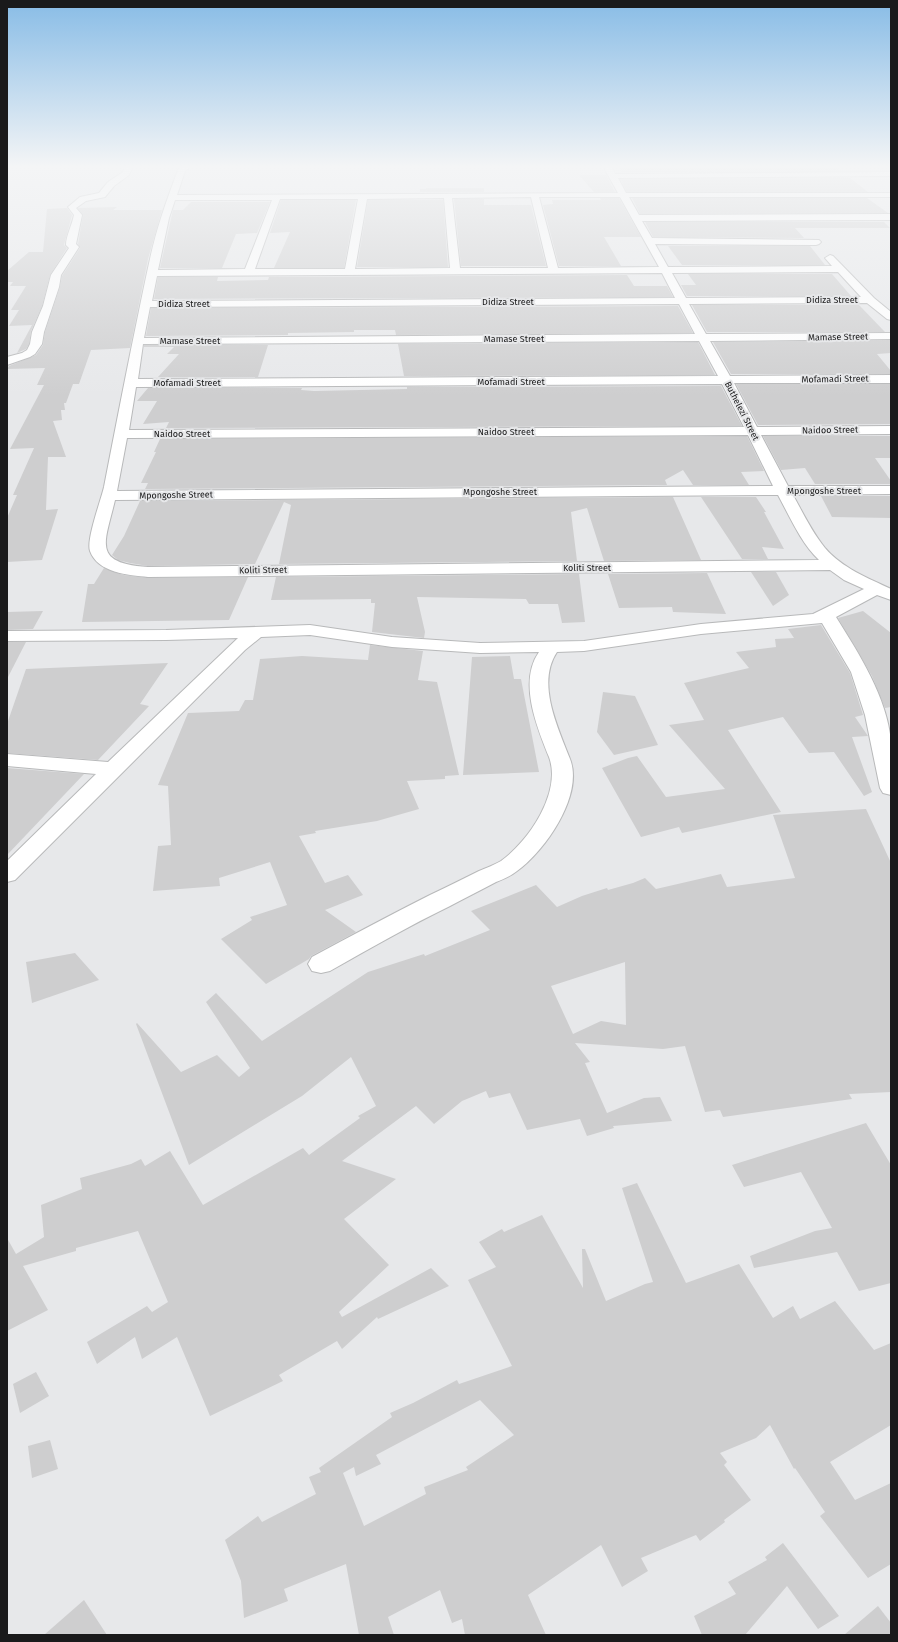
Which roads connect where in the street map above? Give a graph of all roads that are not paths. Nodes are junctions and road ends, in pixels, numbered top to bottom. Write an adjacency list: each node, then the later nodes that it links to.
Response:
1 (649, 242): 13 (street, Buthelezi Street)
2 (71, 243): 25 (street)
3 (159, 243): 17 (street, Koliti Street)
4 (260, 243): 16 (street)
5 (355, 243): 14 (street)
6 (452, 243): 15 (street)
7 (548, 243): 12 (street)
8 (671, 243): 10 (street)
9 (817, 243): 10 (street)
10 (821, 247): 11 (street)
11 (840, 269): 13 (street); 18 (street)
12 (554, 270): 13 (street); 15 (street)
13 (664, 270): 19 (street, Buthelezi Street)
14 (350, 271): 15 (street); 16 (street)
15 (455, 271)
16 (249, 272): 17 (street)
17 (152, 273): 20 (street, Koliti Street)
18 (870, 300): 19 (street, Didiza Street); 21 (street)
19 (682, 301): 20 (street, Didiza Street); 23 (street, Buthelezi Street)
20 (146, 304): 24 (street, Koliti Street)
21 (891, 317)
22 (891, 336): 23 (street, Mamase Street)
23 (703, 338): 24 (street, Mamase Street); 27 (street, Buthelezi Street)
24 (138, 341): 28 (street, Koliti Street)
25 (7, 361)
26 (891, 379): 27 (street, Mofamadi Street)
27 (726, 381): 28 (street, Mofamadi Street); 30 (street, Buthelezi Street)
28 (131, 384): 31 (street, Koliti Street)
29 (891, 430): 30 (street, Naidoo Street)
30 (752, 431): 31 (street, Naidoo Street); 33 (street, Buthelezi Street)
31 (120, 434): 34 (street, Koliti Street)
32 (891, 490): 33 (street, Mpongoshe Street)
33 (783, 491): 34 (street, Mpongoshe Street); 35 (street, Buthelezi Street)
34 (109, 496): 35 (street, Koliti Street)
35 (834, 565): 36 (street, Buthelezi Street)
36 (883, 592): 37 (street)
37 (826, 615): 40 (street); 43 (street)
38 (255, 633): 39 (street); 40 (street); 42 (street)
39 (7, 636)
40 (552, 647): 45 (street)
41 (7, 760): 42 (street)
42 (113, 769): 44 (street)
43 (891, 788)
44 (7, 874)
45 (321, 964)

